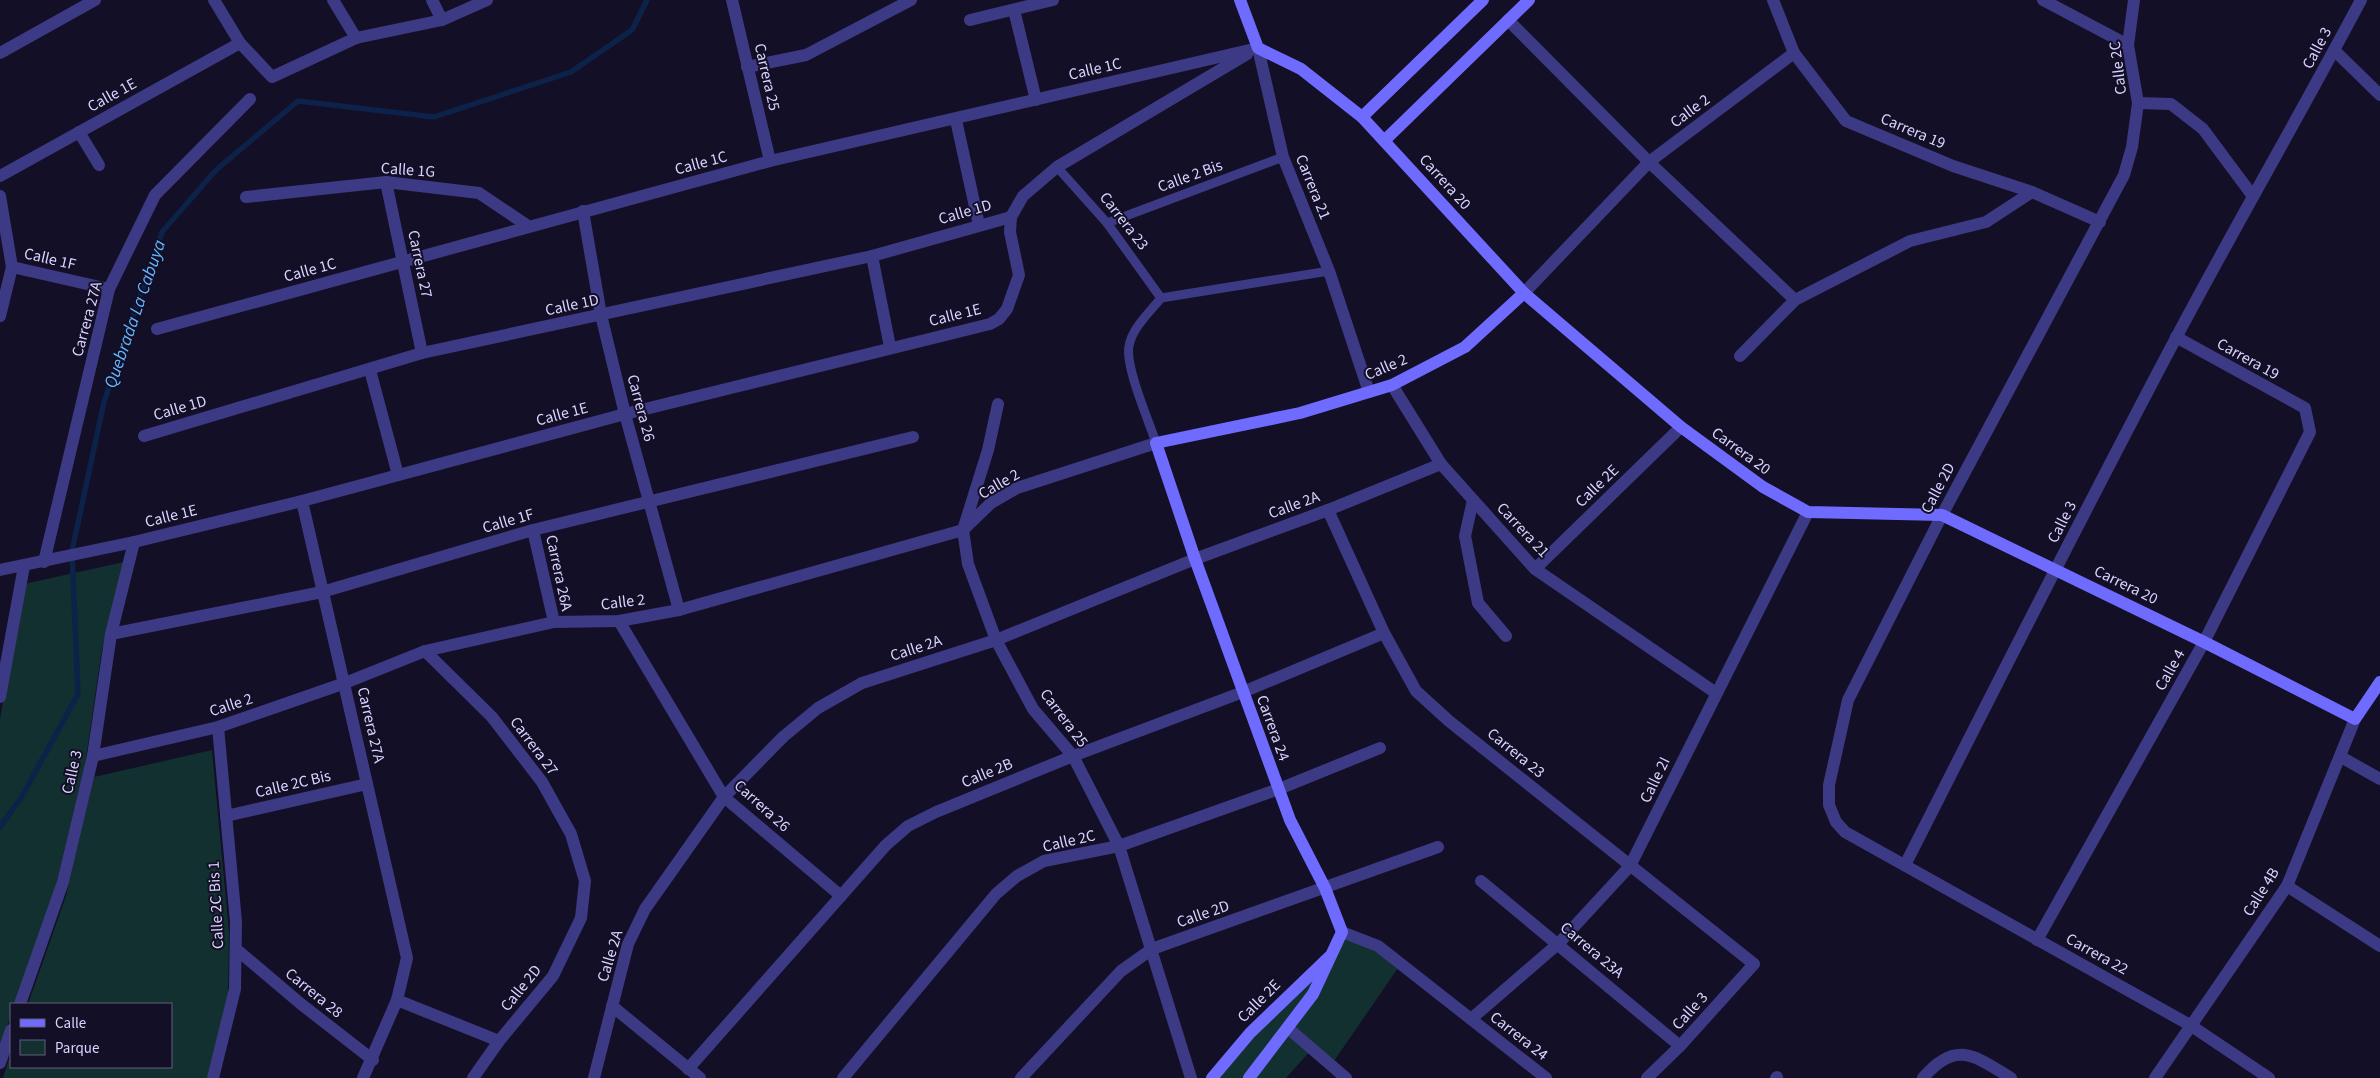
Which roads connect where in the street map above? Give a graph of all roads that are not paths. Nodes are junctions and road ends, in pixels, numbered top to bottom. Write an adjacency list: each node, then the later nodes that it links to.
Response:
1 (95, 0): 25 (street)
2 (214, 0): 21 (street)
3 (333, 0): 20 (street)
4 (432, 0): 17 (street)
5 (487, 0): 17 (street)
6 (732, 0): 27 (street, Carrera 25)
7 (1053, 0): 16 (street)
8 (1240, 0): 23 (street)
9 (1483, 0): 32 (street)
10 (1529, 0): 19 (street)
11 (1772, 0): 26 (street, Carrera 19)
12 (2043, 0): 22 (street)
13 (2134, 0): 22 (street, Calle 2C)
14 (2361, 0): 24 (street, Calle 3)
15 (911, 1): 27 (street)
16 (1014, 10): 18 (street); 30 (street)
17 (442, 20): 20 (street)
18 (970, 20)
19 (1508, 20): 35 (street); 38 (street)
20 (356, 38): 21 (street)
21 (240, 43): 34 (street, Calle 1E)
22 (2128, 44): 31 (street, Calle 2C)
23 (1258, 48): 30 (street, Calle 1C); 32 (street, Carrera 20); 36 (street, Carrera 21); 40 (street)
24 (2334, 50): 28 (street); 44 (street, Calle 3)
25 (0, 53)
26 (1794, 53): 38 (street, Calle 2); 43 (street, Carrera 19)
27 (747, 67): 37 (street, Carrera 25)
28 (2380, 95)
29 (250, 99): 57 (street, Carrera 27A)
30 (1036, 100): 33 (street, Calle 1C)
31 (2138, 103): 44 (street); 49 (street, Calle 2D)
32 (1362, 117): 35 (street, Carrera 20)
33 (956, 120): 37 (street, Calle 1C); 51 (street)
34 (79, 132): 39 (street); 41 (street, Calle 1E)
35 (1385, 140): 58 (street, Carrera 20)
36 (1283, 158): 50 (lane, Calle 2 Bis); 56 (street, Carrera 21)
37 (770, 161): 47 (street, Calle 1C)
38 (1649, 162): 58 (street, Calle 2); 60 (street)
39 (99, 165)
40 (1057, 167): 48 (street); 50 (lane, Carrera 23)
41 (0, 176)
42 (386, 182): 46 (street, Calle 1G); 52 (street, Calle 1G); 54 (street, Carrera 27)
43 (2032, 192): 49 (street, Carrera 19); 60 (street)
44 (2252, 195): 64 (street, Calle 3)
45 (0, 196): 55 (street)
46 (246, 197)
47 (583, 211): 52 (street, Calle 1C); 61 (street, Carrera 26)
48 (1011, 217): 51 (street, Calle 1D); 65 (street, Calle 1E)
49 (2100, 222): 85 (street, Calle 2D)
50 (1107, 223): 59 (lane, Carrera 23)
51 (979, 225): 53 (street, Calle 1D)
52 (528, 226): 54 (street, Calle 1C)
53 (872, 256): 61 (street, Calle 1D); 65 (street)
54 (402, 261): 63 (street, Calle 1C); 66 (street, Carrera 27)
55 (12, 267): 57 (street, Calle 1F); 62 (street)
56 (1329, 270): 59 (lane); 70 (street, Carrera 21)
57 (110, 289): 90 (street, Carrera 27A)
58 (1524, 293): 69 (street, Calle 2); 74 (street, Carrera 20)
59 (1162, 298): 77 (lane, Carrera 24)
60 (1795, 300): 67 (street)
61 (601, 315): 66 (street, Calle 1D); 73 (street, Carrera 26)
62 (0, 316)
63 (157, 329)
64 (2176, 338): 72 (street, Carrera 19); 93 (street, Calle 3)
65 (890, 347): 73 (street, Calle 1E)
66 (422, 353): 68 (street, Calle 1D)
67 (1740, 356)
68 (370, 370): 75 (street, Calle 1D); 79 (street)
69 (1392, 385): 70 (street, Calle 2); 78 (street, Carrera 21)
70 (1369, 392): 77 (street, Calle 2)
71 (998, 404): 87 (street, Carrera 25)
72 (2305, 408): 103 (street, Calle 4)
73 (625, 414): 79 (street, Calle 1E); 82 (street, Carrera 26)
74 (1681, 427): 84 (street, Carrera 20); 92 (street, Calle 2E)
75 (144, 436)
76 (913, 438): 82 (street, Calle 1F)
77 (1156, 443): 87 (street, Calle 2); 89 (street, Carrera 24)
78 (1441, 464): 80 (street, Carrera 21); 83 (street, Calle 2A)
79 (398, 475): 81 (street, Calle 1E)
80 (1472, 500): 92 (street, Carrera 21); 101 (street)
81 (302, 501): 88 (street, Calle 1E); 95 (street, Carrera 27A)
82 (650, 501): 86 (street, Calle 1F); 96 (street, Carrera 26)
83 (1328, 510): 89 (street, Calle 2A); 99 (street, Carrera 23)
84 (1808, 512): 85 (street, Carrera 20); 108 (street, Calle 2I)
85 (1942, 515): 93 (street, Carrera 20); 123 (street, Calle 2D)
86 (533, 530): 95 (street, Calle 1F); 98 (street, Carrera 26A)
87 (963, 530): 96 (street, Calle 2); 102 (street, Carrera 25)
88 (134, 542): 90 (street, Calle 1E); 100 (street, Calle 3)
89 (1195, 559): 102 (street, Calle 2A); 107 (street, Carrera 24)
90 (44, 562): 91 (street, Calle 1E)
91 (24, 566): 94 (street, Calle 1E); 109 (street)
92 (1535, 569): 108 (street, Carrera 21)
93 (2056, 569): 103 (street, Carrera 20); 123 (street, Calle 3)
94 (0, 570)
95 (322, 592): 100 (street, Calle 1F); 106 (street, Carrera 27A)
96 (679, 610): 97 (street, Calle 2)
97 (619, 621): 98 (street, Calle 2); 119 (street, Carrera 26)
98 (554, 622): 104 (street, Calle 2)
99 (1384, 633): 107 (street, Calle 2B); 124 (street, Carrera 23)
100 (111, 634): 113 (street, Calle 3)
101 (1506, 636)
102 (996, 640): 114 (street, Carrera 25); 119 (street, Calle 2A)
103 (2204, 642): 110 (street, Carrera 20); 131 (street, Calle 4)
104 (425, 651): 106 (street, Calle 2); 125 (street, Carrera 27)
105 (2380, 682): 110 (street, Calle 4B)
106 (344, 683): 111 (street, Calle 2); 117 (street, Carrera 27A)
107 (1243, 692): 114 (street, Calle 2B); 118 (street, Carrera 24)
108 (1716, 693): 124 (street, Calle 2I)
109 (0, 697)
110 (2355, 719): 115 (street, Calle 4B)
111 (218, 727): 113 (street, Calle 2); 120 (street, Calle 2C Bis 1)
112 (1380, 748): 118 (street, Calle 2C)
113 (93, 756): 139 (street, Calle 3)
114 (1073, 756): 121 (street, Carrera 25); 129 (street, Calle 2B)
115 (2341, 757): 116 (street); 127 (street, Calle 4B)
116 (2380, 779)
117 (367, 784): 120 (street, Calle 2C Bis); 138 (street, Carrera 27A)
118 (1279, 790): 121 (street, Calle 2C); 128 (street, Carrera 24)
119 (724, 798): 129 (street, Carrera 26); 140 (street, Calle 2A)
120 (226, 816): 134 (street, Calle 2C Bis 1)
121 (1119, 846): 135 (street, Carrera 25); 156 (street, Calle 2C)
122 (1438, 847): 128 (street, Calle 2D)
123 (1905, 865): 131 (street, Carrera 22)
124 (1630, 866): 132 (street, Calle 2I); 137 (street, Carrera 23)
125 (585, 881): 145 (street, Calle 2D)
126 (1482, 881): 132 (street, Carrera 23A)
127 (2287, 886): 133 (street); 142 (street, Calle 4B)
128 (1325, 888): 130 (street, Carrera 24); 135 (street, Calle 2D)
129 (841, 896): 149 (street, Calle 2B)
130 (1342, 932): 136 (street, Calle 2E); 141 (street, Carrera 24)
131 (2037, 940): 142 (street, Carrera 22)
132 (1559, 943): 141 (street, Calle 2I); 146 (street, Carrera 23A)
133 (2380, 946)
134 (236, 949): 147 (street, Carrera 28); 151 (street, Calle 2C Bis 1)
135 (1152, 949): 157 (street, Calle 2D); 158 (street, Carrera 25)
136 (1334, 952): 143 (street, Calle 2E); 159 (street, Calle 2E)
137 (1754, 964): 146 (street, Calle 3)
138 (397, 1000): 145 (street); 147 (street)
139 (20, 1003)
140 (612, 1006): 149 (street); 154 (street, Calle 2A)
141 (1472, 1019): 150 (street, Carrera 24)
142 (2190, 1024): 165 (street, Calle 4B); 166 (street, Carrera 22)
143 (1289, 1029): 160 (street, Calle 2E); 161 (street)
144 (10, 1033): 148 (street)
145 (498, 1041): 153 (street, Calle 2D)
146 (1680, 1046): 162 (street, Calle 3)
147 (372, 1060): 152 (street)
148 (0, 1063)
149 (688, 1069): 155 (street)
150 (1537, 1075)
151 (213, 1078)
152 (363, 1078)
153 (473, 1078)
154 (594, 1078)
155 (700, 1078)
156 (843, 1078)
157 (1021, 1078)
158 (1191, 1078)
159 (1212, 1078)
160 (1250, 1078)
161 (1346, 1078)
162 (1647, 1078)
163 (1923, 1078): 164 (street)
164 (2011, 1078)
165 (2155, 1078)
166 (2269, 1078)

